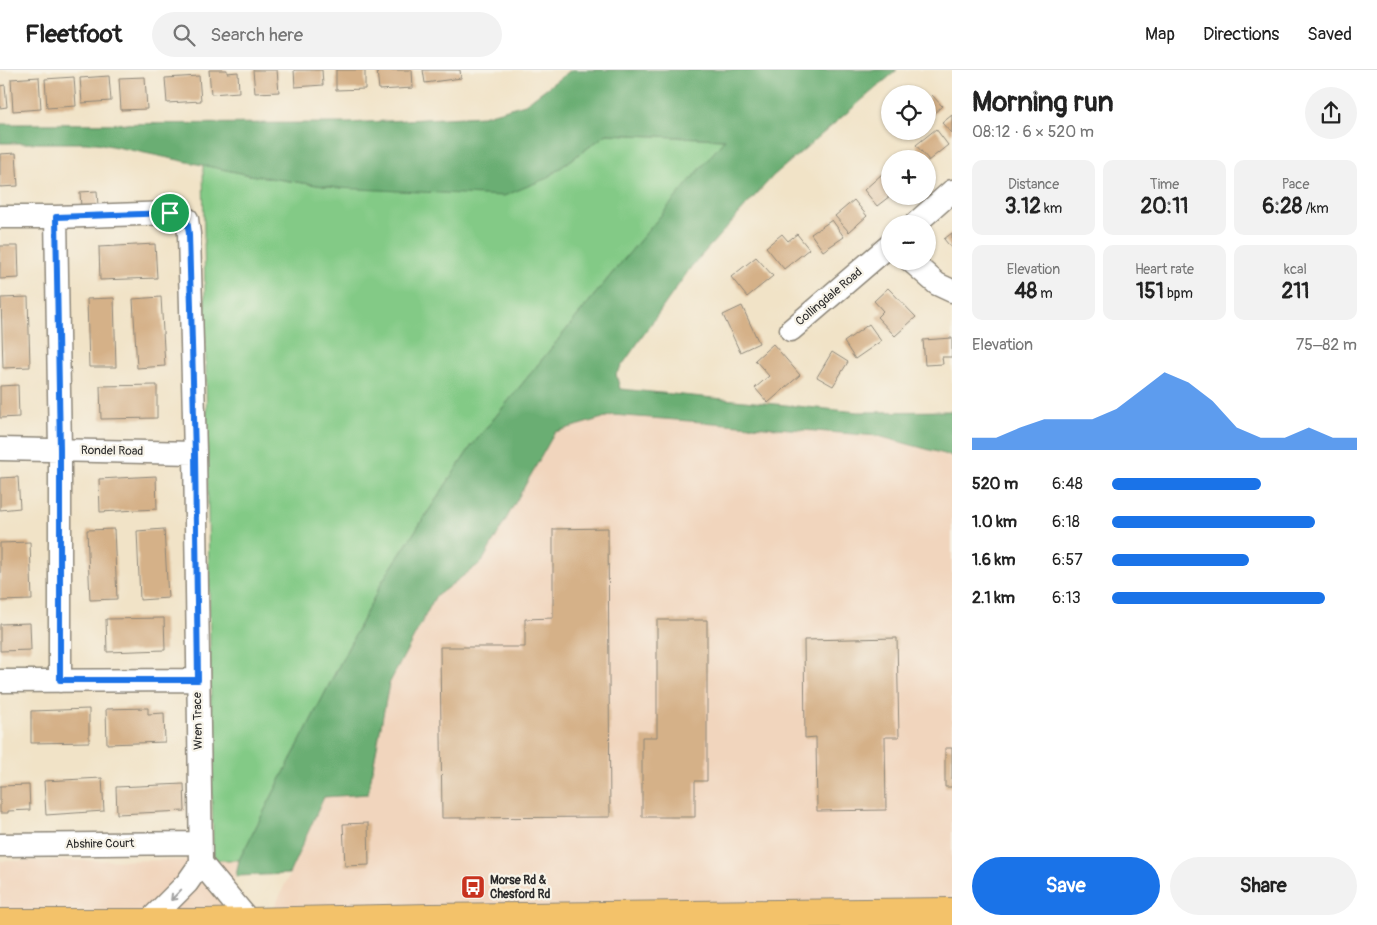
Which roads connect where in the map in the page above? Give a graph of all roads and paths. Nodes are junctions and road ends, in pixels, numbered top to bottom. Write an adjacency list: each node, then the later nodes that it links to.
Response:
1 (952, 191): 2 (street)
2 (925, 215)
3 (0, 217): 4 (street)
4 (56, 217): 10 (street); 11 (street, Wren Trace)
5 (881, 253): 8 (street, Collingdale Road)
6 (922, 270): 7 (street)
7 (952, 291)
8 (791, 330)
9 (0, 449): 10 (street, Rondel Road)
10 (60, 450): 11 (street, Rondel Road); 12 (street)
11 (195, 454): 13 (street, Wren Trace)
12 (60, 680): 13 (street); 14 (street)
13 (198, 680): 16 (street, Wren Trace)
14 (0, 681)
15 (0, 845): 16 (street, Abshire Court)
16 (200, 853): 18 (street); 21 (street, one-way to 21)
17 (952, 912): 19 (main road)
18 (250, 922): 19 (main road); 21 (main road)
19 (430, 922)
20 (0, 923): 21 (main road)
21 (147, 923)

